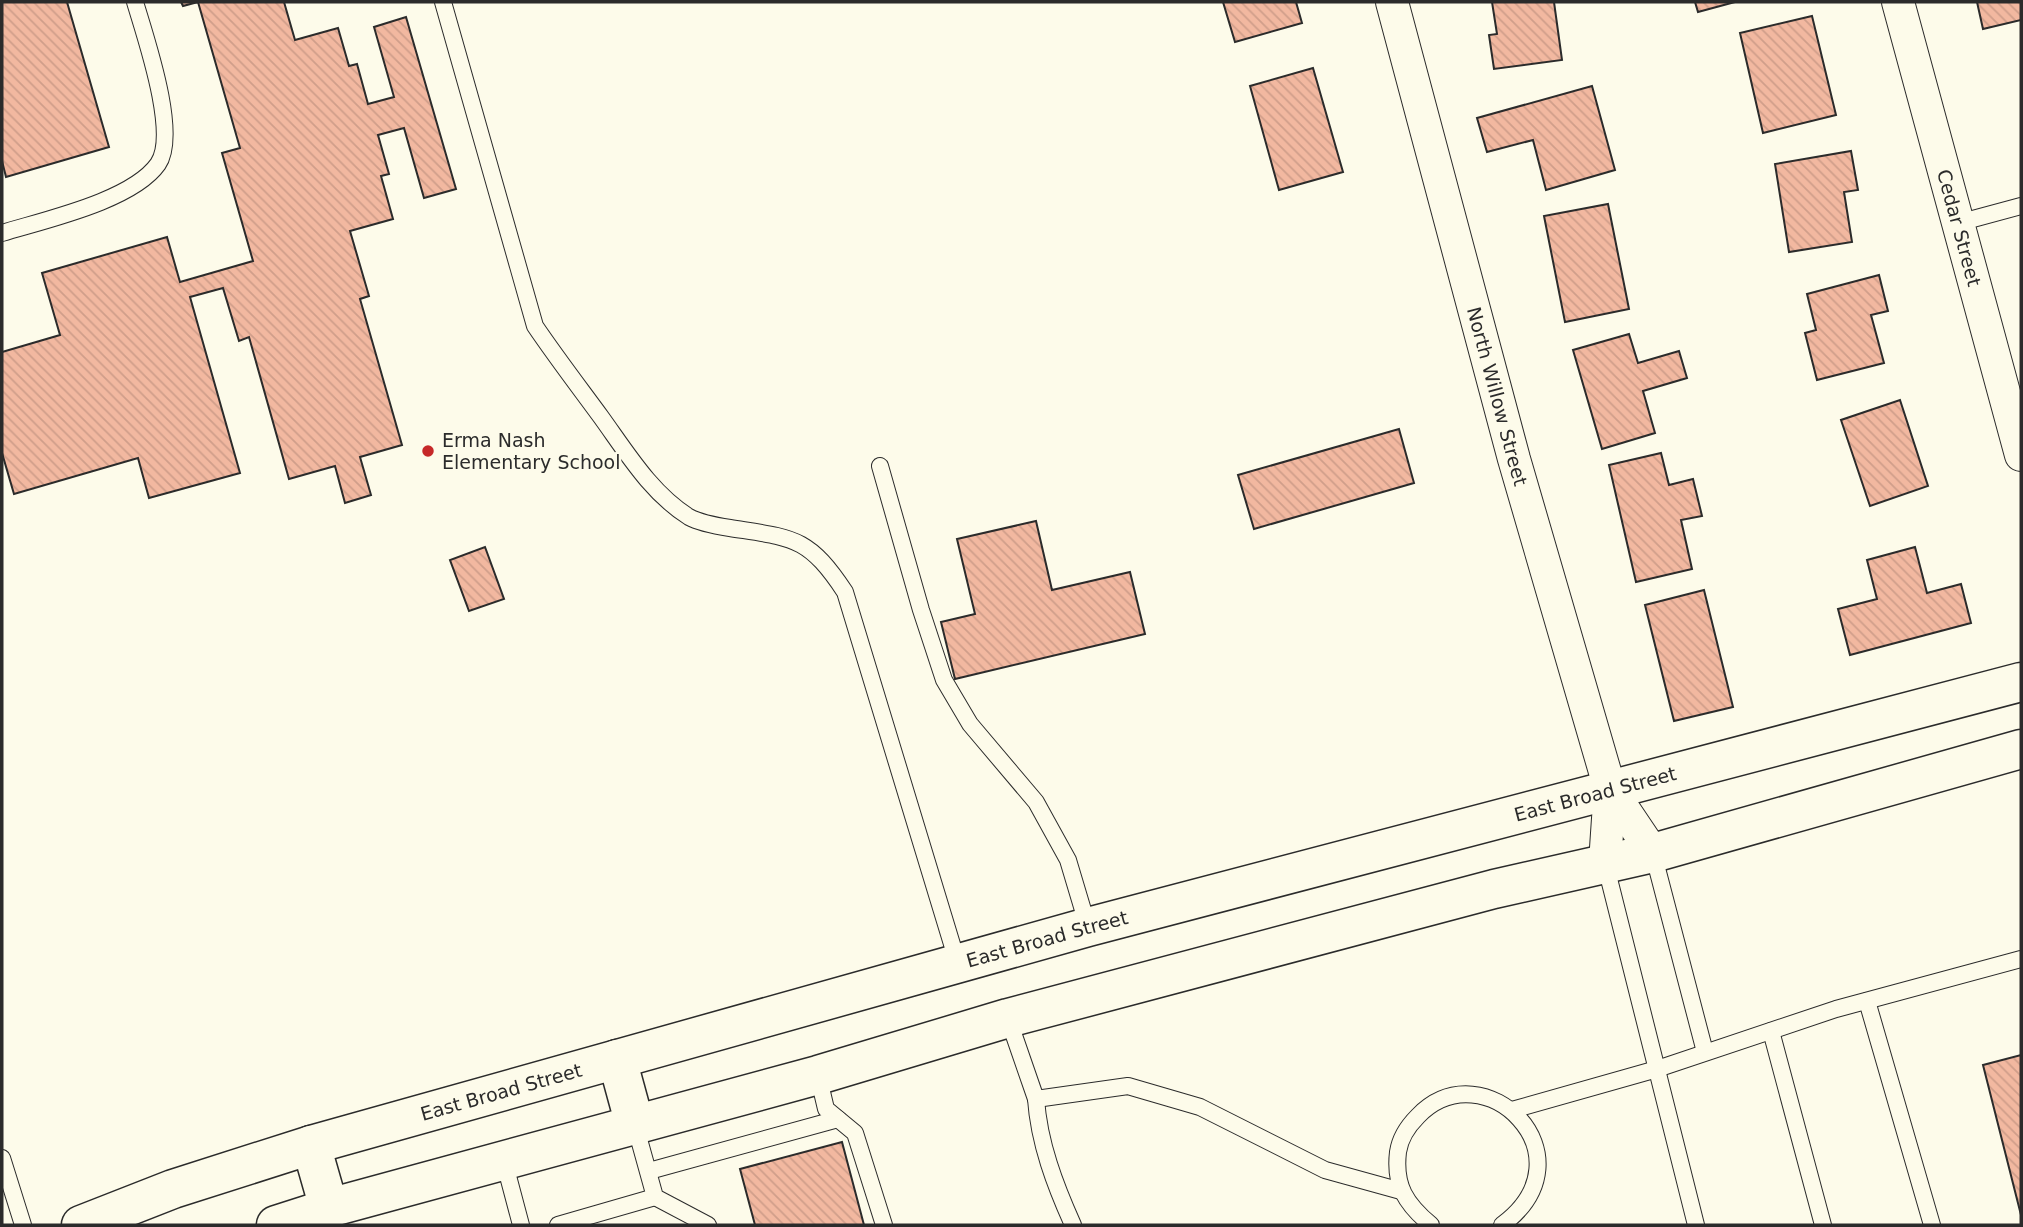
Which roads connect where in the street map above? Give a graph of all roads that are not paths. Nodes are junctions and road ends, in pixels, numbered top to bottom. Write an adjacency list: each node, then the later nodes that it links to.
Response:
1 (135, 2): 7 (lane)
2 (443, 2): 17 (lane)
3 (1392, 2): 12 (street, North Willow Street)
4 (1898, 2): 6 (street, Cedar Street)
5 (2021, 206): 6 (lane)
6 (1958, 223): 8 (street, Cedar Street)
7 (2, 233)
8 (2021, 455)
9 (880, 466): 15 (lane)
10 (2021, 682): 12 (main road, East Broad Street)
11 (2021, 749): 13 (main road)
12 (1610, 789): 13 (street, North Willow Street); 14 (street, North Willow Street); 15 (main road, East Broad Street)
13 (1653, 853): 14 (main road); 21 (lane)
14 (1605, 863): 19 (main road); 23 (lane)
15 (1088, 927): 17 (main road, East Broad Street)
16 (2021, 959): 18 (lane)
17 (958, 964): 22 (main road, East Broad Street)
18 (1867, 1001): 20 (lane); 48 (lane)
19 (1008, 1018): 24 (main road); 25 (lane)
20 (1771, 1031): 21 (lane); 47 (lane)
21 (1705, 1052): 23 (lane)
22 (617, 1059): 28 (main road); 29 (main road, East Broad Street)
23 (1657, 1069): 26 (lane); 46 (lane)
24 (818, 1075): 27 (lane); 28 (main road)
25 (1036, 1099): 33 (lane); 43 (lane)
26 (1512, 1110): 33 (lane); 45 (lane)
27 (838, 1119): 32 (lane); 42 (lane)
28 (635, 1125): 31 (main road); 32 (lane)
29 (311, 1145): 35 (main road); 37 (main road, East Broad Street)
30 (2, 1158): 36 (lane)
31 (504, 1161): 35 (main road); 39 (lane)
32 (649, 1171): 34 (lane)
33 (1402, 1191): 44 (lane)
34 (655, 1196): 40 (lane); 41 (lane)
35 (332, 1216): 38 (main road)
36 (23, 1225)
37 (80, 1225)
38 (276, 1225)
39 (521, 1225)
40 (558, 1225)
41 (708, 1225)
42 (884, 1225)
43 (1073, 1225)
44 (1431, 1225)
45 (1502, 1225)
46 (1696, 1225)
47 (1824, 1225)
48 (1932, 1225)

